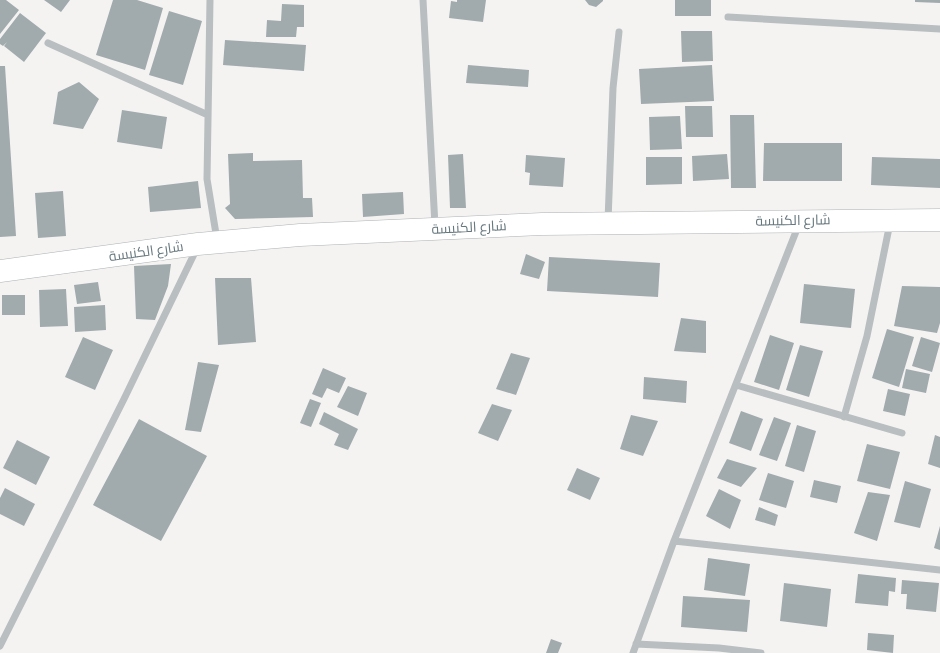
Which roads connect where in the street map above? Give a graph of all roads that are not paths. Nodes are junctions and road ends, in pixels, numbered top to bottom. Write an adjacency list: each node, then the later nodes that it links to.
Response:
1 (210, 0): 7 (street)
2 (422, 0): 12 (street)
3 (728, 17): 4 (street)
4 (940, 29)
5 (619, 32): 11 (street)
6 (48, 42): 7 (street)
7 (208, 115): 13 (street)
8 (801, 220): 9 (main road, شارع الكنيسة); 11 (main road, شارع الكنيسة); 15 (street)
9 (890, 220): 10 (main road, شارع الكنيسة); 16 (street)
10 (940, 220)
11 (608, 223): 12 (main road, شارع الكنيسة)
12 (435, 228): 13 (main road, شارع الكنيسة)
13 (208, 243): 14 (main road, شارع الكنيسة); 21 (street)
14 (0, 271)
15 (736, 385): 16 (street); 18 (street)
16 (844, 417): 17 (street)
17 (902, 433)
18 (674, 541): 19 (street); 20 (street)
19 (940, 570)
20 (636, 644): 22 (street); 23 (street)
21 (0, 646)
22 (633, 653)
23 (761, 653)

